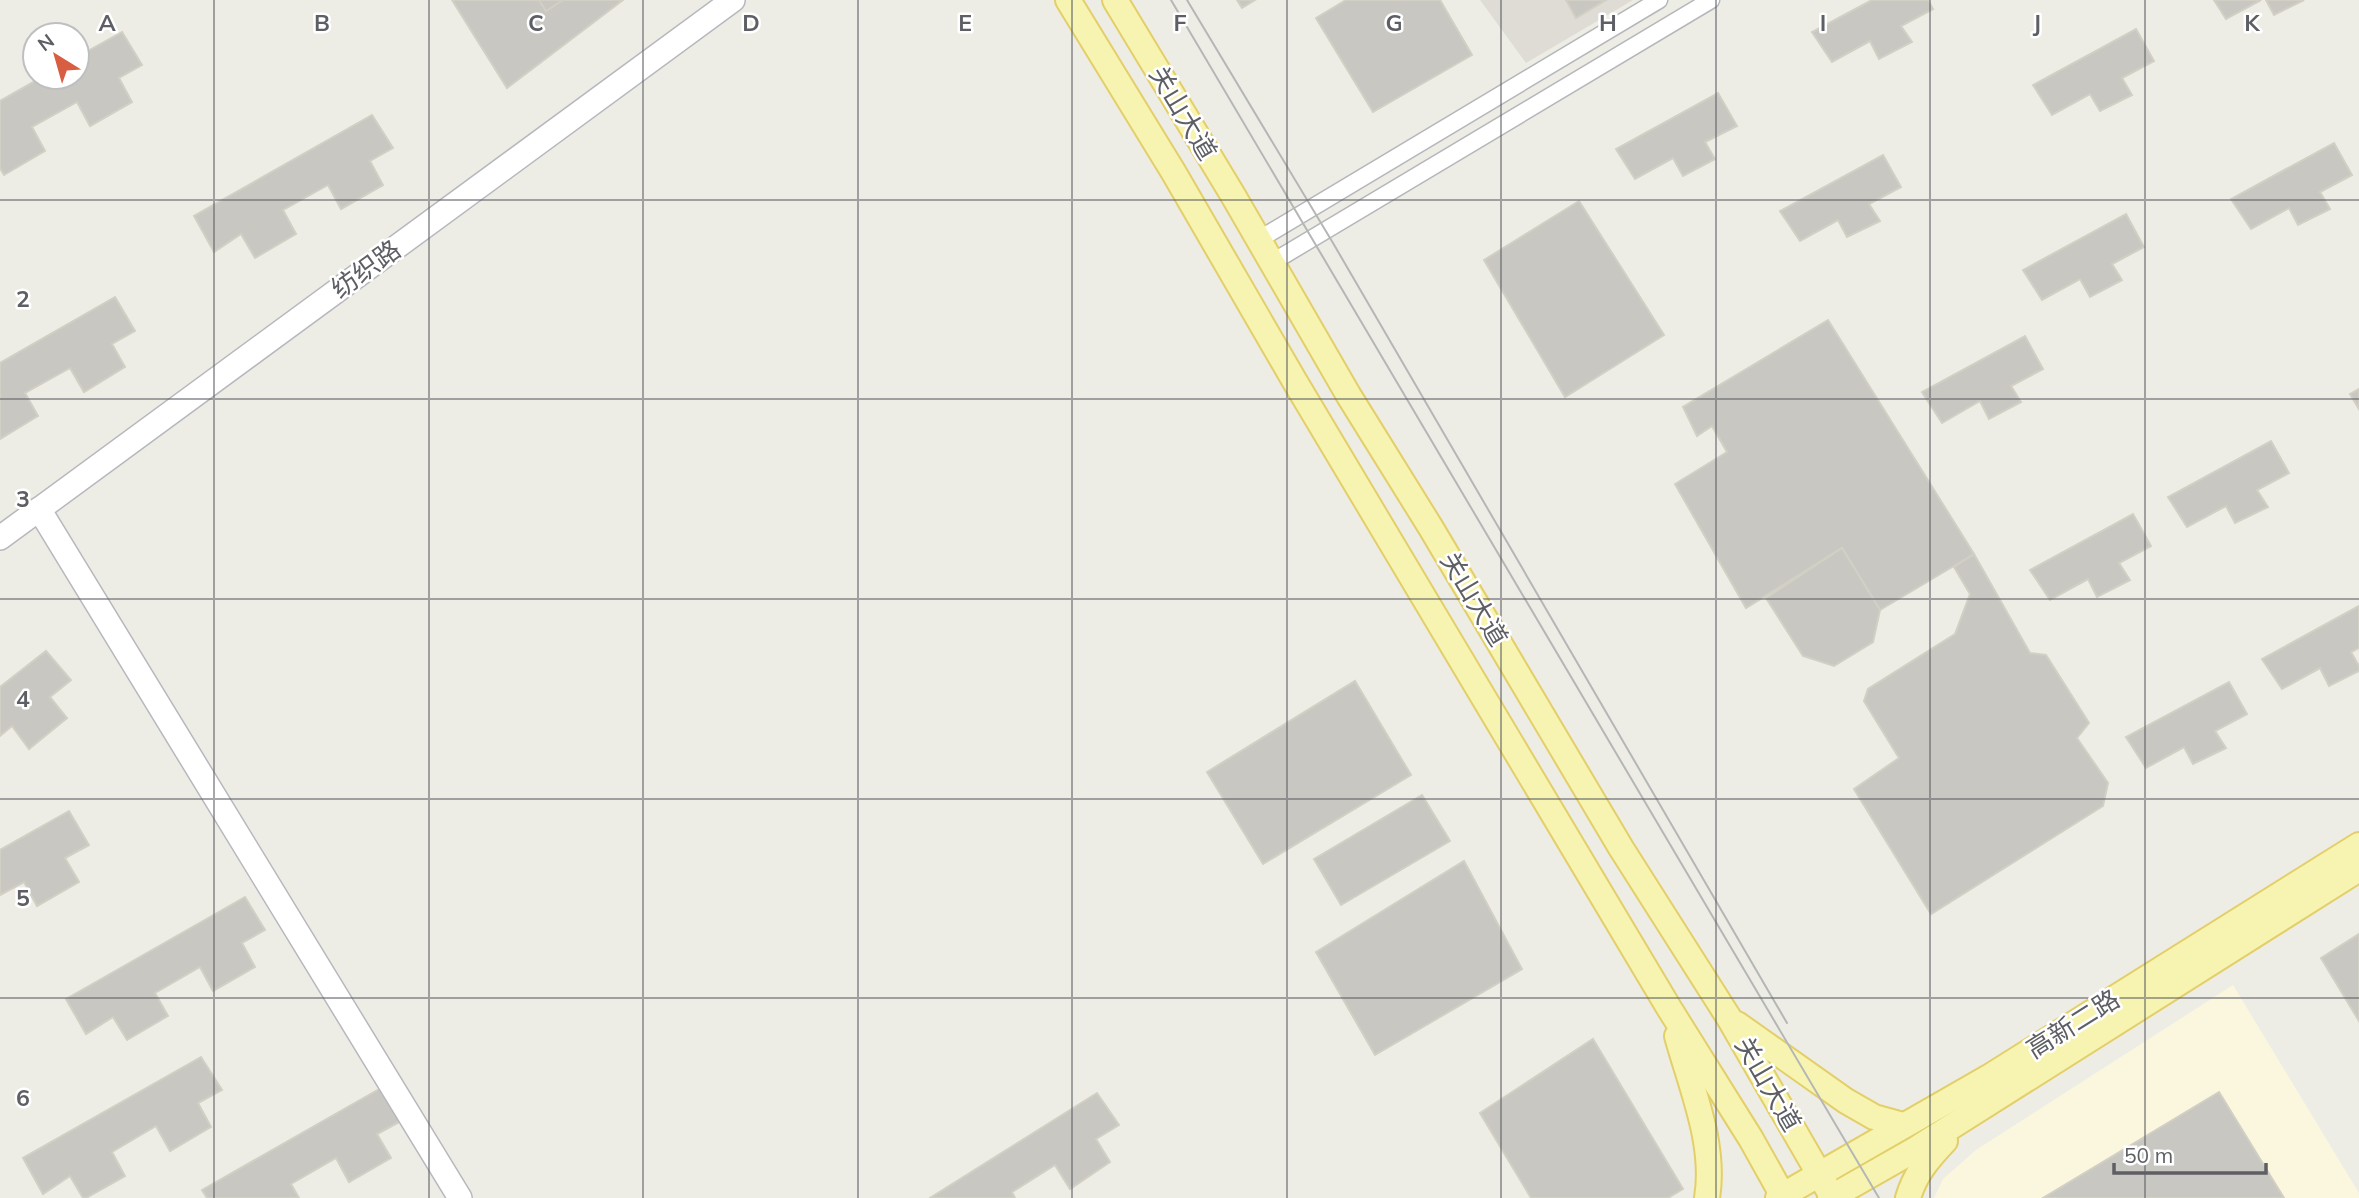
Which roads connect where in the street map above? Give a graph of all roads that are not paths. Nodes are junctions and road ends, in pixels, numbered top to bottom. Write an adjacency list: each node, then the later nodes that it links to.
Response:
1 (733, 0): 8 (main road, 纺织路)
2 (1068, 0): 12 (main road, 关山大道)
3 (1115, 0): 6 (main road, 关山大道)
4 (1659, 0): 6 (street)
5 (1711, 0): 7 (street)
6 (1258, 240): 7 (main road, 关山大道)
7 (1271, 263): 13 (main road, 关山大道)
8 (39, 509): 9 (main road, 纺织路); 18 (main road)
9 (0, 538)
10 (2359, 845): 15 (main road, 高新二路)
11 (2359, 869): 14 (main road, 高新二路)
12 (1669, 1008): 17 (main road, 关山大道); 19 (main road)
13 (1729, 1018): 15 (main road); 16 (main road, 关山大道)
14 (1971, 1112): 20 (main road, 高新二路); 21 (main road)
15 (1903, 1125): 16 (main road, 高新二路)
16 (1819, 1174): 17 (main road, 高新二路); 20 (main road, 关山大道)
17 (1781, 1197)
18 (460, 1198)
19 (1707, 1198)
20 (1832, 1198)
21 (1908, 1198)

